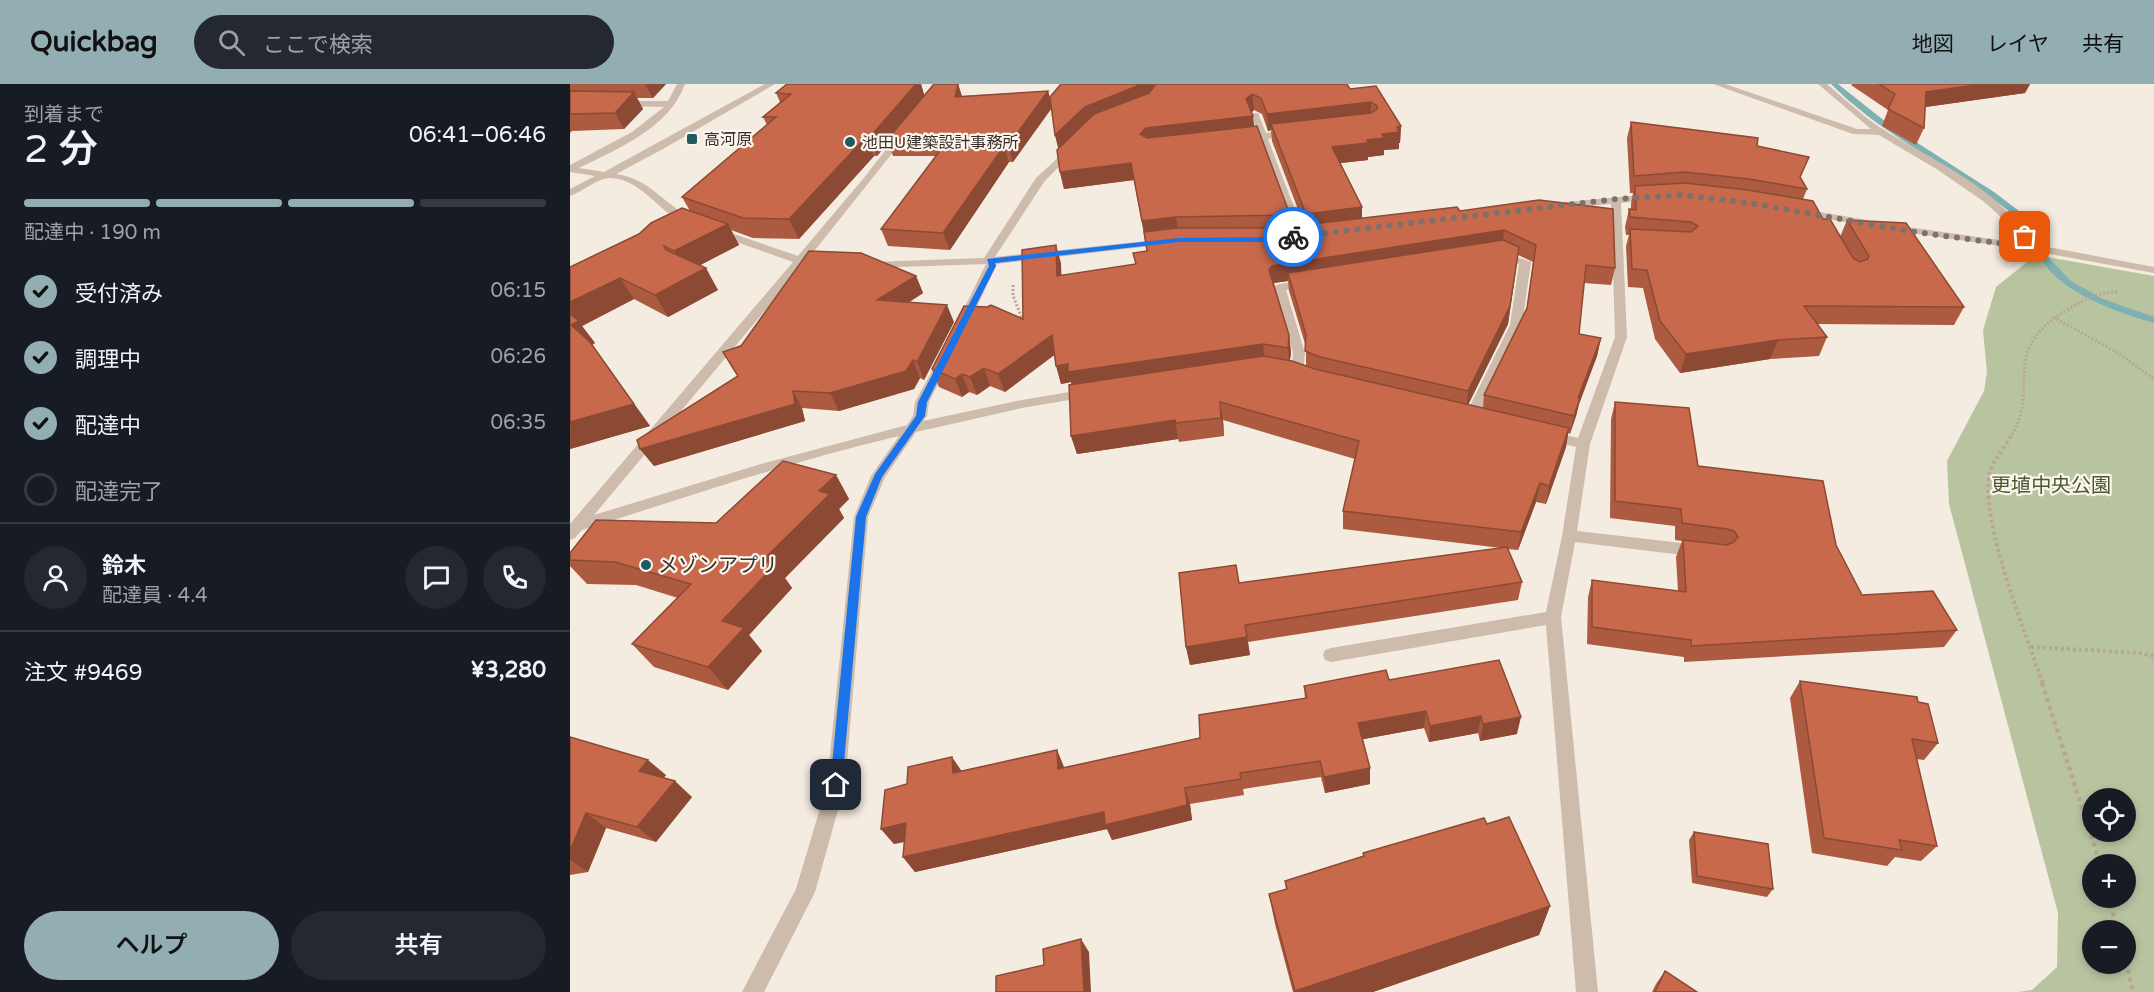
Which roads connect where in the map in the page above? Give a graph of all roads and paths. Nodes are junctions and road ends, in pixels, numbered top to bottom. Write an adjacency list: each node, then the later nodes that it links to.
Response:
1 (681, 84): 6 (street)
2 (771, 84): 15 (street)
3 (1717, 84): 10 (street)
4 (1822, 84): 10 (street)
5 (614, 103): 6 (street)
6 (670, 104): 14 (street)
7 (1255, 115): 11 (street)
8 (909, 128): 26 (street)
9 (1306, 131): 11 (street)
10 (1881, 132): 23 (street)
11 (1263, 136): 12 (street); 21 (street)
12 (1229, 140)
13 (1078, 142): 27 (street)
14 (571, 169): 15 (street)
15 (608, 174): 16 (street); 26 (street)
16 (570, 193)
17 (1659, 196): 18 (street)
18 (1616, 199): 19 (street); 41 (street)
19 (1548, 207)
20 (1786, 209): 23 (street)
21 (1300, 236)
22 (1179, 240): 25 (street)
23 (2030, 248): 30 (street)
24 (1490, 255): 38 (street)
25 (1014, 260): 27 (street); 34 (path)
26 (800, 261): 28 (street); 42 (street)
27 (990, 261): 29 (street); 39 (street)
28 (828, 264)
29 (858, 265)
30 (2154, 270)
31 (1326, 280): 35 (street)
32 (2096, 293): 33 (path)
33 (2052, 317): 36 (path); 46 (path)
34 (1026, 327)
35 (1296, 374)
36 (2154, 379)
37 (1101, 391): 39 (street)
38 (1471, 418)
39 (912, 428): 42 (street); 51 (street)
40 (1538, 434): 41 (street)
41 (1583, 444): 43 (street)
42 (573, 530)
43 (1569, 536): 44 (street); 45 (street)
44 (1720, 554)
45 (1553, 617): 47 (street); 52 (street)
46 (2031, 647): 48 (path); 49 (path)
47 (1331, 655)
48 (2154, 656)
49 (2097, 854)
50 (2129, 974): 53 (path)
51 (753, 992)
52 (1587, 992)
53 (2133, 992)

